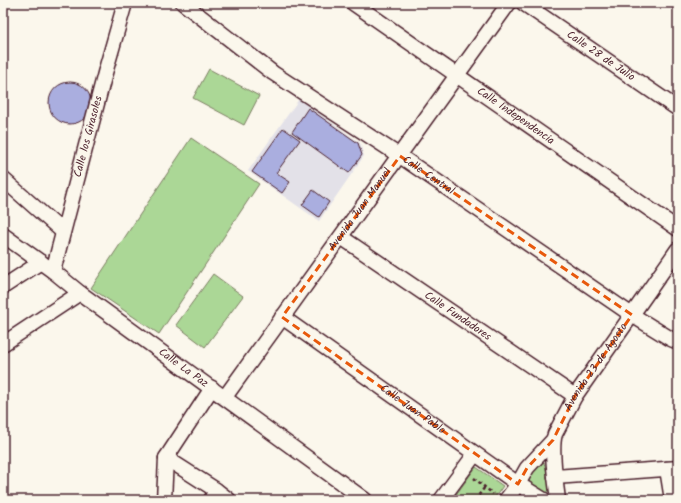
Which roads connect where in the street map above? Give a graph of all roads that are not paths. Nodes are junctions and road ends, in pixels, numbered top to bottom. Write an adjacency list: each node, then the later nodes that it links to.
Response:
1 (125, 3): 11 (street, Calle los Girasoles)
2 (183, 3): 8 (street, Calle Central)
3 (353, 3): 6 (street, Calle Independencia)
4 (509, 3): 6 (street, Avenida Juan Manuel)
5 (523, 3): 7 (street, Calle 28 de Julio)
6 (457, 76): 8 (street, Avenida Juan Manuel); 10 (street, Calle Independencia)
7 (678, 108)
8 (400, 156): 13 (street, Avenida Juan Manuel); 19 (street, Calle Central)
9 (3, 179): 11 (street)
10 (678, 229)
11 (63, 232): 16 (street, Calle los Girasoles)
12 (3, 235): 15 (street, Calle La Paz)
13 (340, 237): 20 (street, Avenida Juan Manuel); 24 (street, Calle Fundadores)
14 (678, 248): 19 (street, Avenida 23 de Agosto)
15 (41, 262): 16 (street, Calle La Paz); 17 (street)
16 (53, 271): 18 (street, Calle La Paz)
17 (3, 287)
18 (80, 293): 22 (street); 23 (street, Calle La Paz)
19 (632, 315): 21 (street, Calle Central); 24 (street, Avenida 23 de Agosto)
20 (282, 317): 25 (street, Avenida Juan Manuel); 27 (street, Calle Juan Pablo)
21 (678, 342)
22 (3, 344)
23 (212, 388): 25 (street, Calle La Paz); 28 (street)
24 (575, 396): 26 (street, Avenida 23 de Agosto)
25 (225, 397): 36 (street, Calle La Paz)
26 (553, 440): 30 (street, Avenida 23 de Agosto); 31 (street)
27 (475, 454): 31 (street, Calle Juan Pablo); 37 (street)
28 (166, 458): 32 (street); 34 (street)
29 (673, 468): 30 (street); 40 (street)
30 (555, 477): 39 (street, Avenida 23 de Agosto)
31 (518, 484): 33 (street); 38 (street, Calle Juan Pablo)
32 (214, 495): 35 (street)
33 (500, 497)
34 (164, 500)
35 (230, 500)
36 (365, 500)
37 (441, 500)
38 (544, 500)
39 (558, 500)
40 (672, 500)

